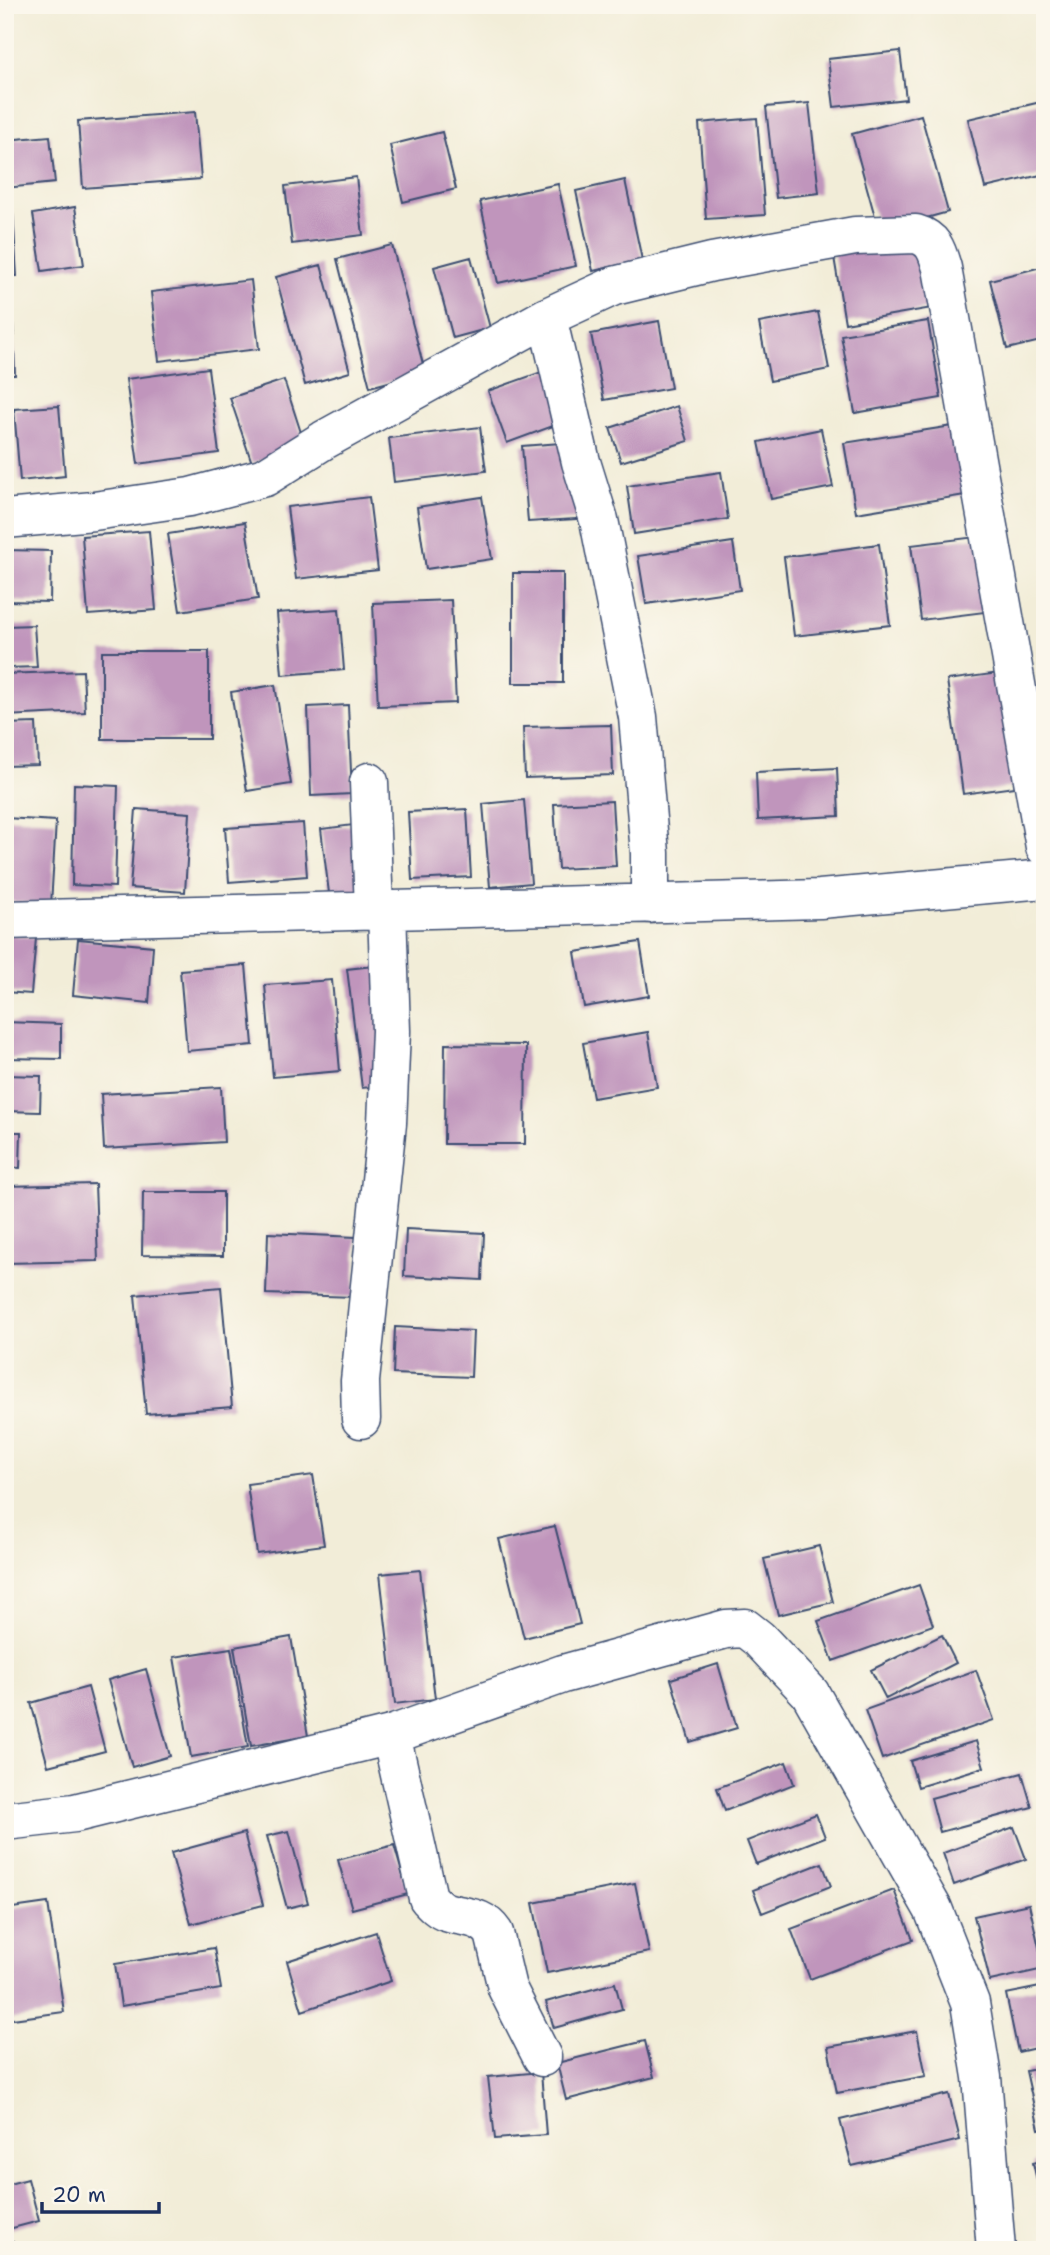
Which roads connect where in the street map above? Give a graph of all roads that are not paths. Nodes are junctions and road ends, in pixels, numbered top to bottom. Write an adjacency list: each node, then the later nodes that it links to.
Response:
1 (547, 317): 2 (street); 4 (street); 6 (street)
2 (5, 519)
3 (369, 782): 7 (street)
4 (1045, 848)
5 (1045, 879): 6 (street)
6 (650, 904): 7 (street)
7 (381, 909): 8 (street); 9 (street)
8 (5, 920)
9 (361, 1419)
10 (391, 1735): 11 (street); 12 (street); 13 (street)
11 (5, 1821)
12 (541, 2057)
13 (996, 2250)

